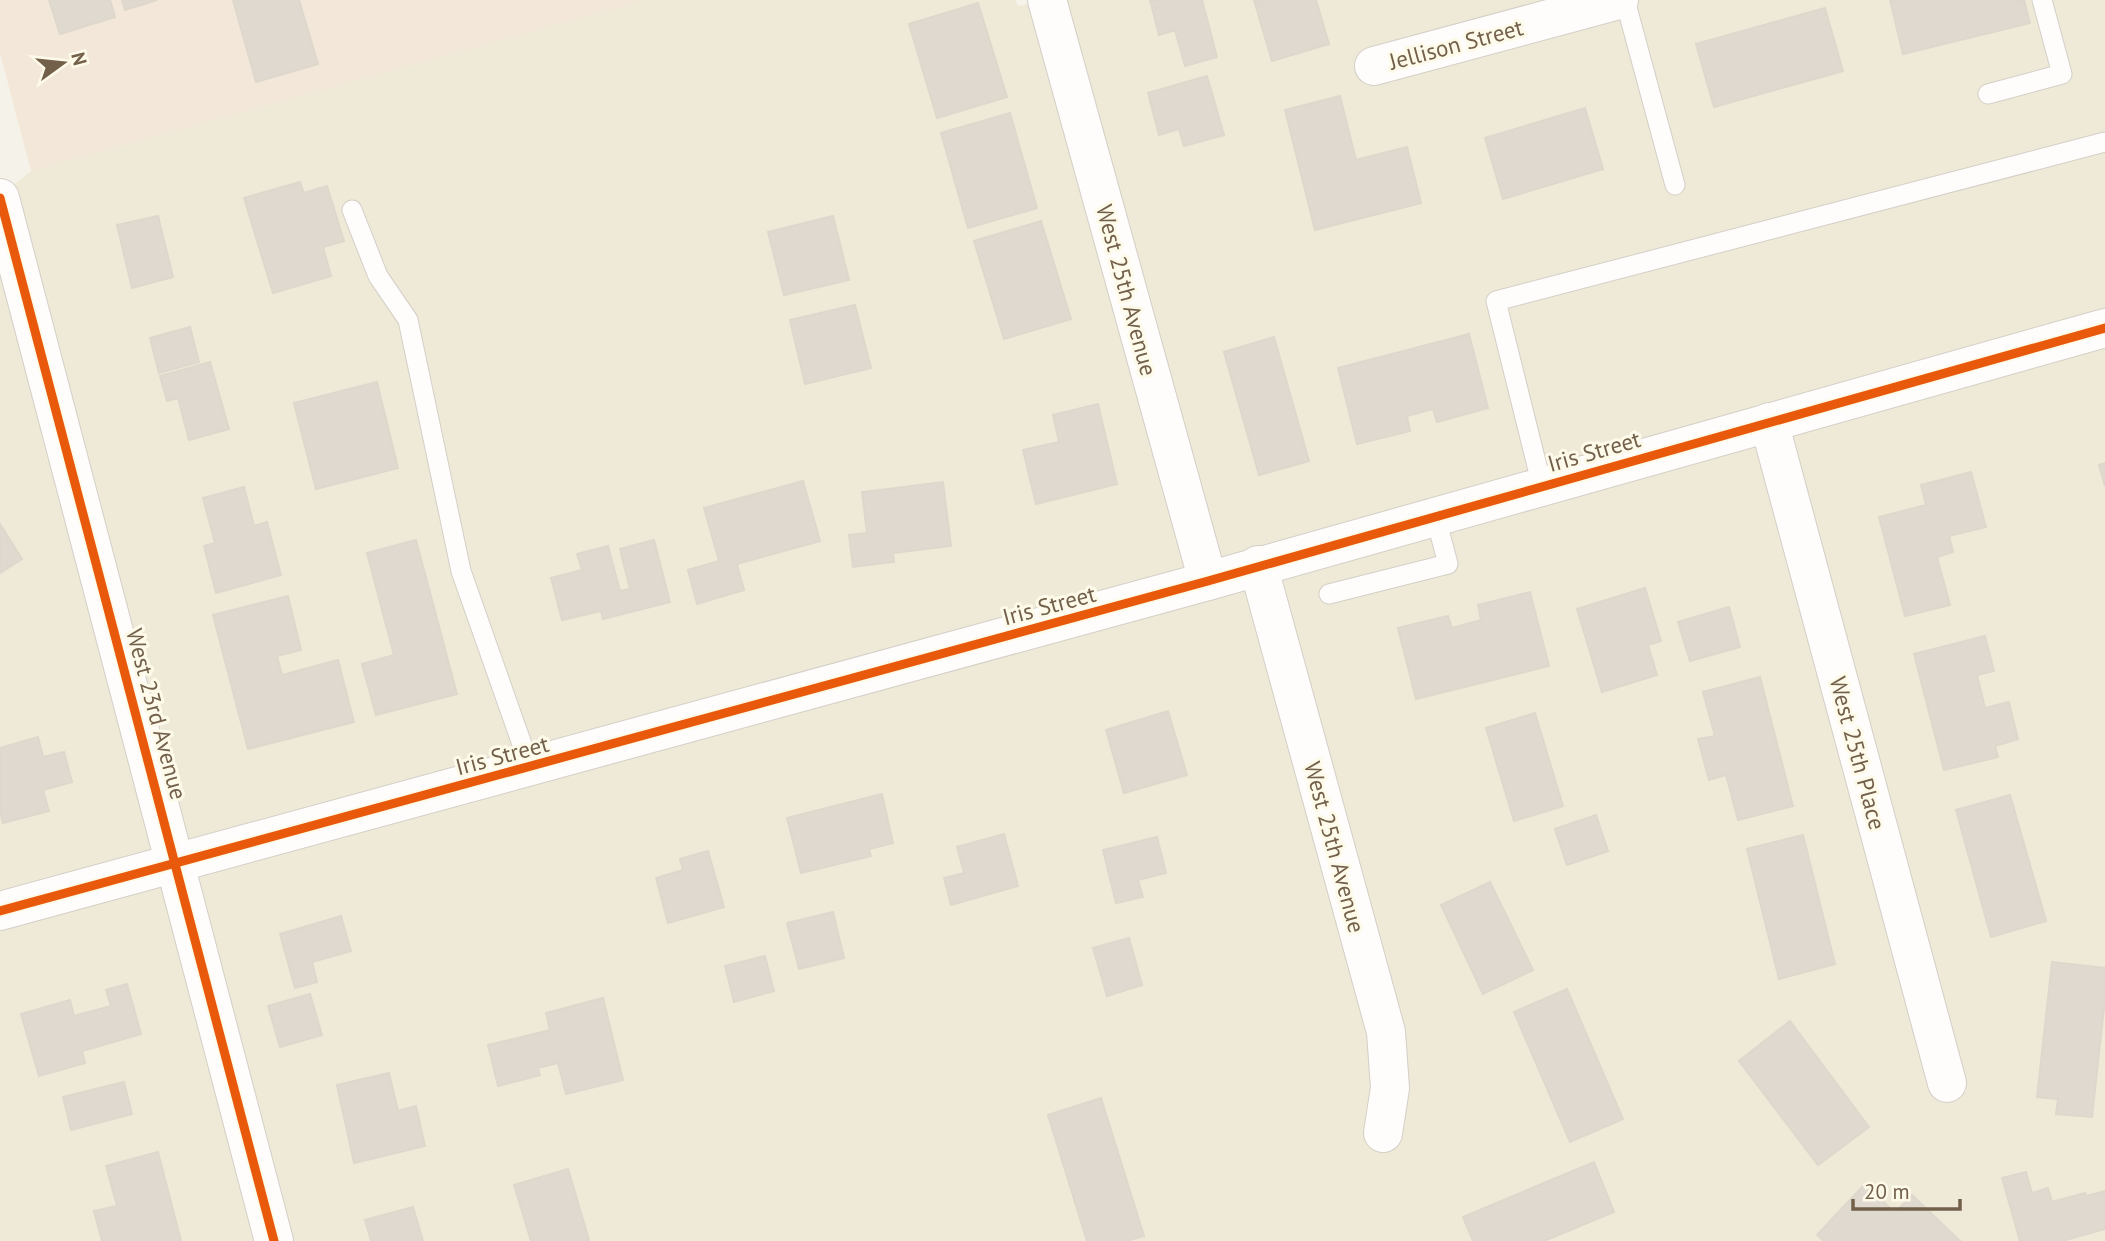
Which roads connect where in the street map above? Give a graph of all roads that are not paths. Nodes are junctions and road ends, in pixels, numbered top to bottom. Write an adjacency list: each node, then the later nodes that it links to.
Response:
1 (1047, 0): 15 (street, West 25th Avenue)
2 (1622, 0): 4 (street, Jellison Street); 7 (lane)
3 (2042, 0): 5 (lane)
4 (1374, 66)
5 (1988, 94)
6 (2105, 142): 12 (lane)
7 (1675, 185)
8 (0, 198): 18 (street, West 23rd Avenue)
9 (352, 210): 17 (lane)
10 (2105, 328): 11 (street, Iris Street)
11 (1769, 422): 12 (street, Iris Street); 20 (street, West 25th Place)
12 (1542, 486): 13 (street, Iris Street)
13 (1436, 515): 14 (street, Iris Street); 16 (lane)
14 (1258, 565): 15 (street, Iris Street); 21 (street, West 25th Avenue)
15 (1208, 581): 17 (street, Iris Street)
16 (1329, 594)
17 (530, 767): 18 (street, Iris Street)
18 (177, 864): 19 (street, Iris Street); 22 (street, West 23rd Avenue)
19 (0, 911)
20 (1947, 1083)
21 (1383, 1133)
22 (274, 1241)

